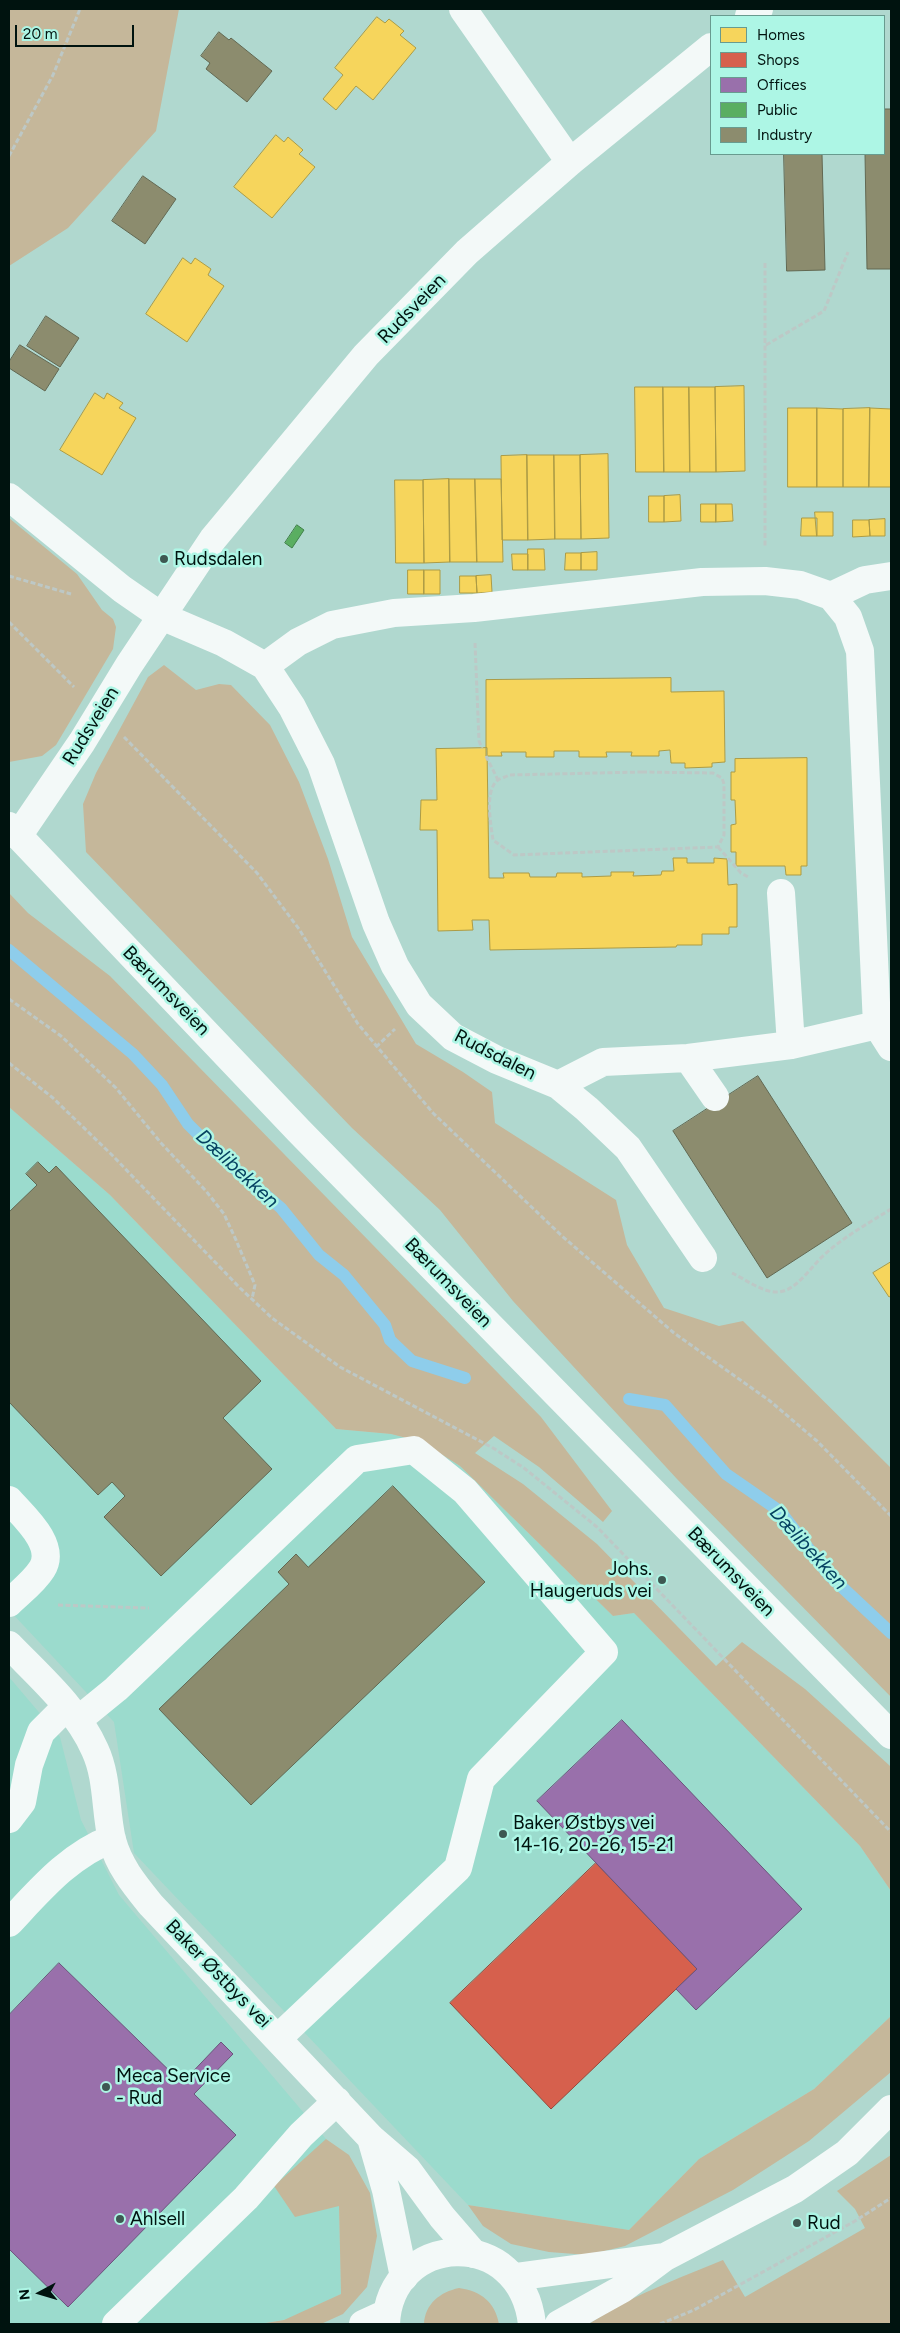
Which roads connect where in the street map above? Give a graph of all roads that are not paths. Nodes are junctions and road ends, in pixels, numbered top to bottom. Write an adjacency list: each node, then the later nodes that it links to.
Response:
1 (463, 9): 3 (street)
2 (710, 48): 3 (street, Rudsveien)
3 (570, 162): 7 (street, Rudsveien)
4 (9, 497): 7 (street)
5 (891, 576): 6 (street)
6 (831, 596): 8 (street); 11 (street)
7 (161, 616): 8 (street, Rudsdalen); 9 (street, Rudsveien)
8 (265, 666): 14 (street, Rudsdalen)
9 (14, 831): 21 (street, Bærumsveien)
10 (781, 892): 12 (street)
11 (884, 1036): 12 (street)
12 (791, 1044): 13 (street)
13 (688, 1058): 14 (street); 15 (street)
14 (558, 1085): 16 (street, Rudsdalen)
15 (715, 1097)
16 (703, 1258)
17 (9, 1500): 18 (street)
18 (9, 1603)
19 (9, 1645): 20 (street, Baker Østbys vei)
20 (72, 1713): 22 (street); 23 (street, Baker Østbys vei); 25 (street)
21 (891, 1735)
22 (9, 1819)
23 (112, 1839): 24 (street); 25 (street, Baker Østbys vei)
24 (9, 1923)
25 (278, 2038): 26 (street, Baker Østbys vei)
26 (337, 2101): 29 (street, Baker Østbys vei); 36 (street)
27 (891, 2109): 30 (street)
28 (891, 2126): 30 (street)
29 (371, 2138): 31 (street, Baker Østbys vei); 33 (street, Baker Østbys vei)
30 (853, 2147): 32 (street)
31 (474, 2254): 33 (street); 34 (street)
32 (665, 2257): 34 (street); 38 (street)
33 (404, 2277): 35 (street)
34 (515, 2277): 37 (street)
35 (378, 2321)
36 (116, 2324)
37 (532, 2324)
38 (559, 2324)

